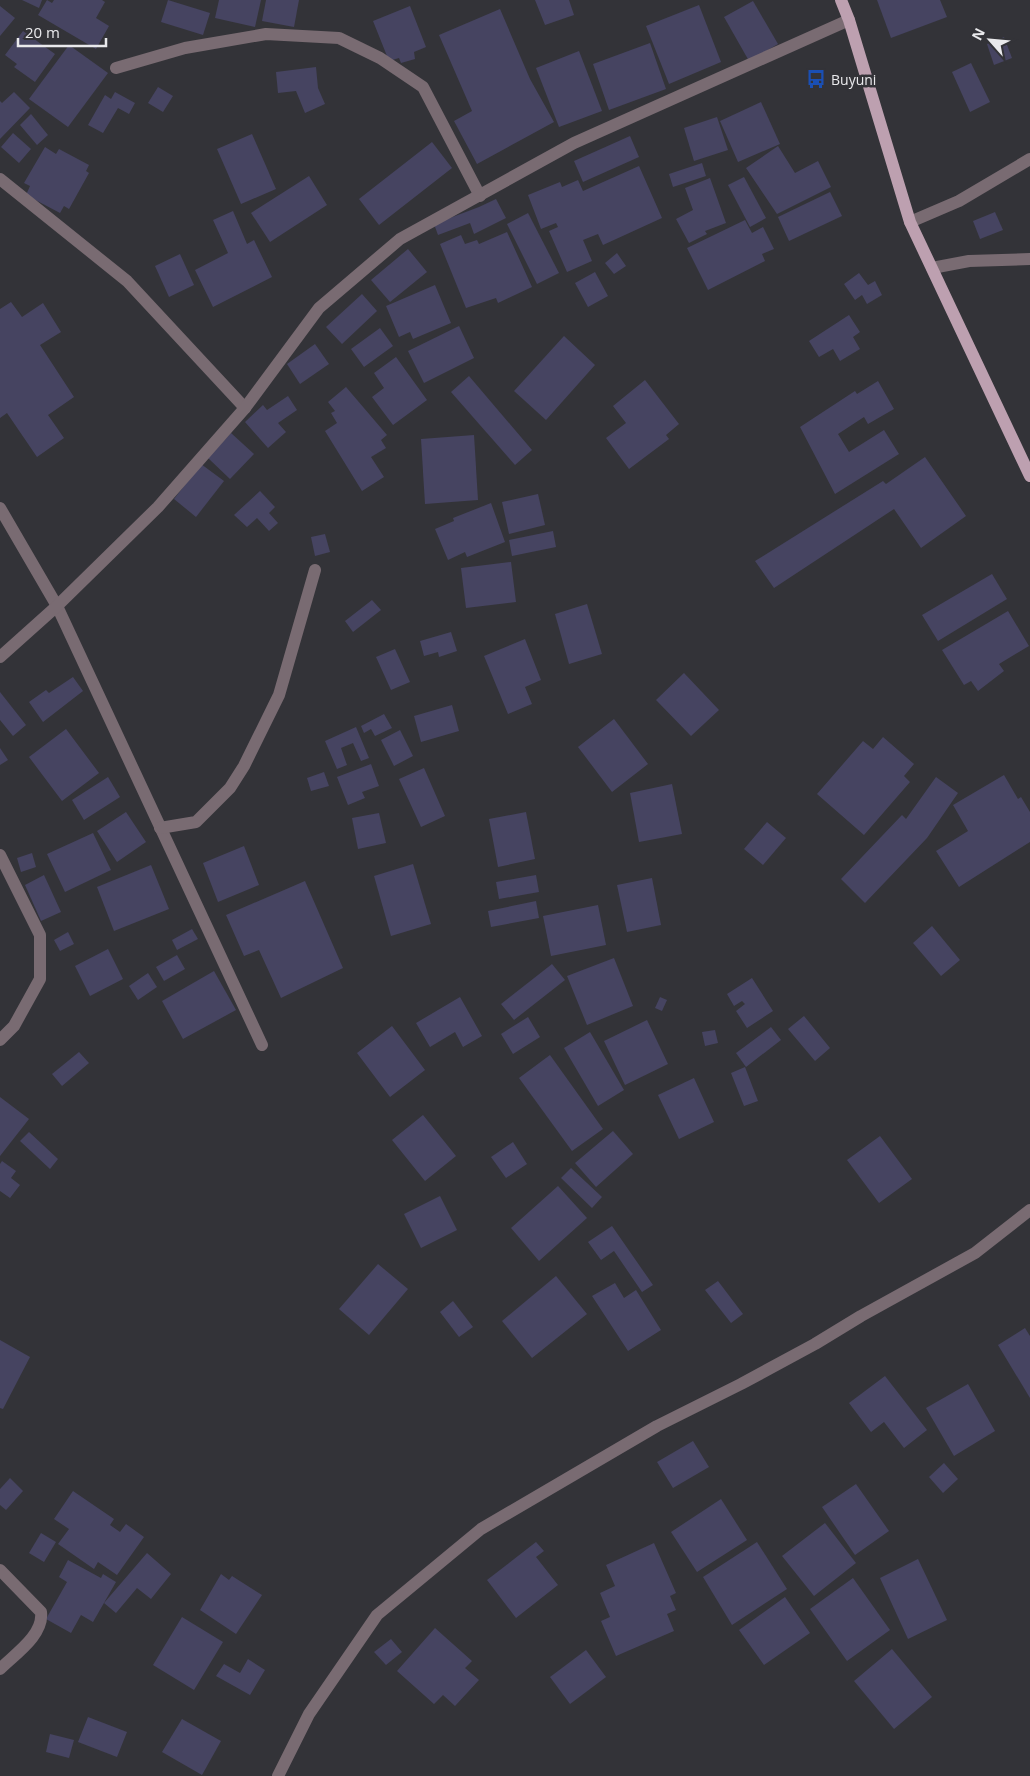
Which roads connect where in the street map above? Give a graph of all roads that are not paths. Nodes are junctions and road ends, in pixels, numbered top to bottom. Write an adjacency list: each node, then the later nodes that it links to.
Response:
1 (841, 0): 2 (main road)
2 (849, 20): 6 (street); 7 (main road)
3 (116, 68): 6 (street)
4 (1030, 159): 7 (street)
5 (0, 179): 10 (street)
6 (480, 196): 10 (street)
7 (910, 222): 9 (main road)
8 (1030, 259): 9 (street)
9 (932, 268): 11 (main road)
10 (245, 408): 14 (street)
11 (1030, 476)
12 (0, 508): 14 (street)
13 (316, 570): 16 (street)
14 (57, 606): 15 (street); 16 (street)
15 (0, 657)
16 (160, 828): 19 (street)
17 (0, 855): 18 (street)
18 (0, 1040)
19 (262, 1045)
20 (1030, 1210): 23 (street)
21 (0, 1570): 22 (street)
22 (0, 1668)
23 (278, 1776)

